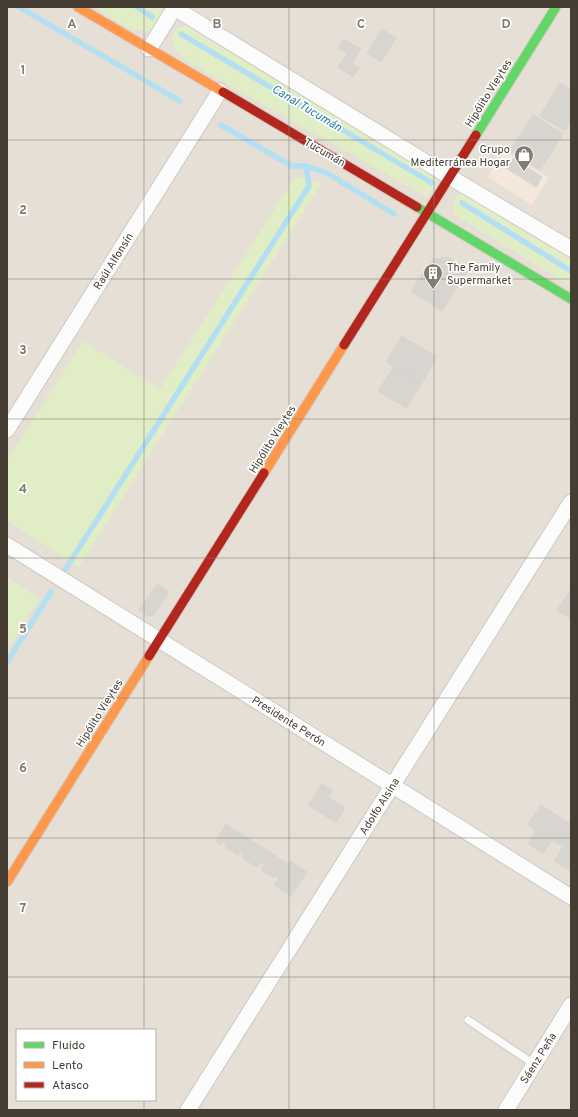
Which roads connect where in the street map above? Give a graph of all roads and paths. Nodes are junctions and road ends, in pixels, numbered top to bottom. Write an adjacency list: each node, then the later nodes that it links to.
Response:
1 (78, 7): 4 (street, Tucumán)
2 (174, 7): 4 (street); 6 (street)
3 (556, 7): 6 (street, Hipólito Vieytes)
4 (149, 49): 5 (street, Tucumán)
5 (220, 91): 7 (street, Tucumán); 10 (street, Raúl Alfonsín)
6 (450, 177): 7 (street, Hipólito Vieytes); 8 (street)
7 (428, 212): 9 (street, Tucumán); 13 (street, Hipólito Vieytes)
8 (571, 249)
9 (571, 299)
10 (7, 430)
11 (571, 502): 14 (street, Adolfo Alsina)
12 (7, 545): 13 (street, Presidente Perón)
13 (159, 640): 14 (street, Presidente Perón); 15 (street, Hipólito Vieytes)
14 (392, 786): 16 (street, Presidente Perón); 20 (street, Adolfo Alsina)
15 (7, 882)
16 (571, 897)
17 (571, 1005): 19 (street, Sáenz Peña)
18 (468, 1020): 19 (lane)
19 (534, 1064): 21 (street, Sáenz Peña)
20 (188, 1110)
21 (506, 1110)

